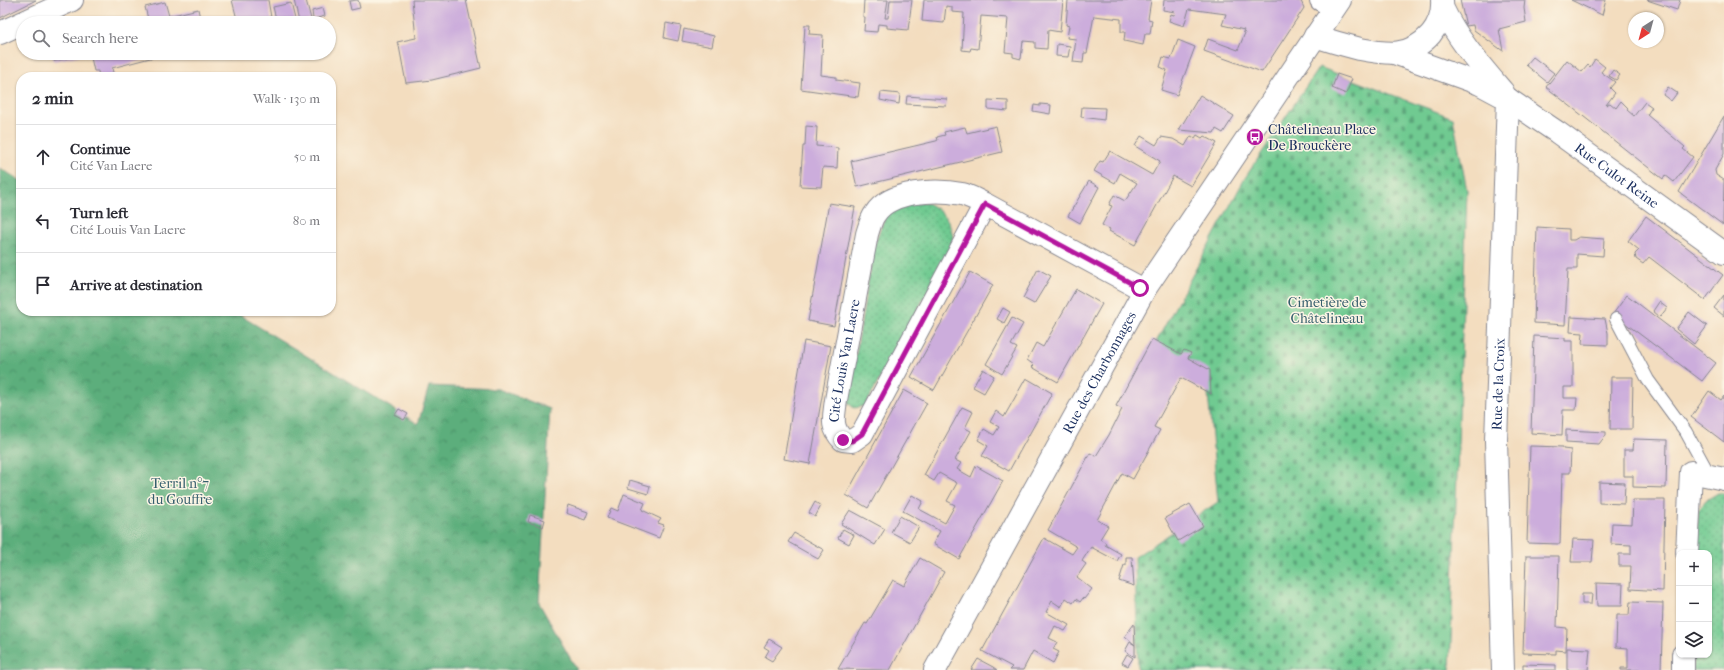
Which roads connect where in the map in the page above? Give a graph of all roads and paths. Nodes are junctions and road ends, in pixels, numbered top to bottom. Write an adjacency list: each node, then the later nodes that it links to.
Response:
1 (72, 0): 4 (street)
2 (1332, 2): 7 (street, Rue des Charbonnages)
3 (1442, 4): 8 (street); 9 (street)
4 (37, 16)
5 (16, 26): 6 (street)
6 (0, 33)
7 (1315, 36): 8 (street); 12 (street, Rue des Charbonnages)
8 (1394, 53): 9 (street)
9 (1508, 99): 11 (street, Rue Culot Reine); 18 (street, Rue de la Croix)
10 (985, 204): 10 (street, Cité Louis Van Laere); 12 (street, Cité Louis Van Laere)
11 (1724, 253)
12 (1145, 289): 17 (street, Rue des Charbonnages)
13 (1616, 319): 14 (lane)
14 (1717, 478): 15 (street)
15 (1687, 550)
16 (1683, 658): 19 (street)
17 (935, 670)
18 (1503, 670)
19 (1683, 670)

